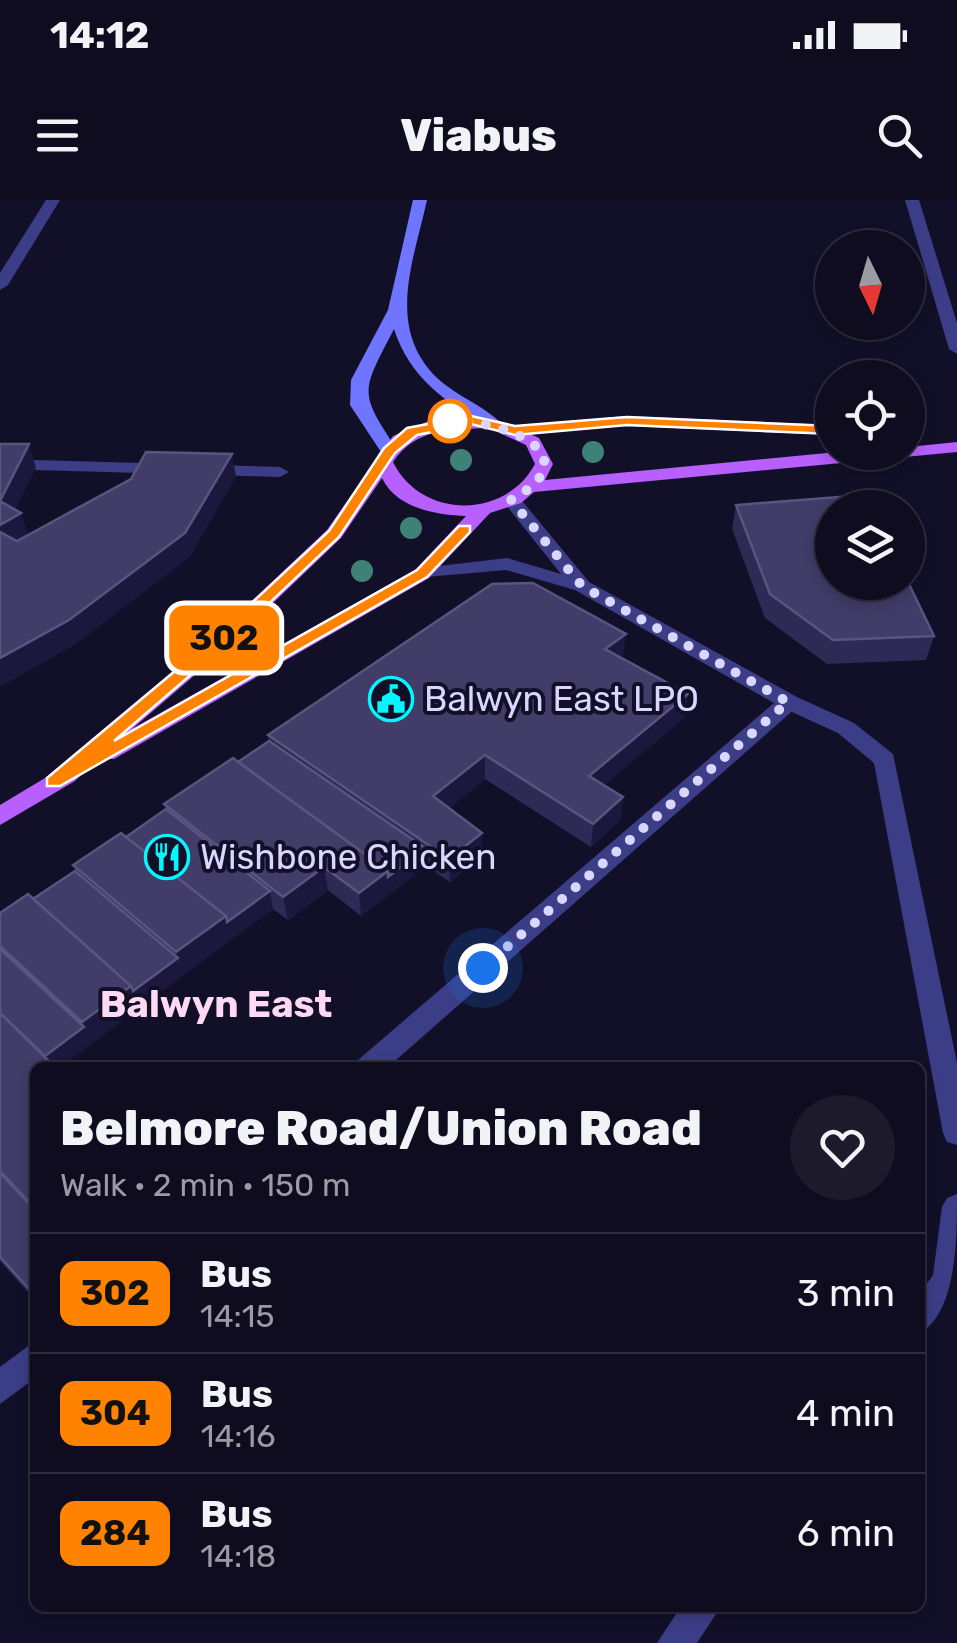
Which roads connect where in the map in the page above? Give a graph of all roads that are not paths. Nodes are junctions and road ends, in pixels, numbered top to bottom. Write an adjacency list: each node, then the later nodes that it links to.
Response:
1 (53, 200): 4 (street)
2 (420, 200): 5 (main road)
3 (912, 200): 6 (street)
4 (0, 285)
5 (396, 310): 7 (main road); 13 (main road)
6 (957, 350)
7 (492, 423): 9 (main road); 13 (main road)
8 (815, 429): 9 (main road)
9 (515, 430): 17 (main road)
10 (925, 439): 11 (main road)
11 (957, 444): 12 (main road)
12 (925, 449)
13 (387, 457): 19 (main road); 23 (main road)
14 (815, 460): 17 (main road)
15 (0, 464): 16 (street)
16 (280, 472)
17 (532, 488): 18 (main road)
18 (511, 500): 19 (main road); 21 (street)
19 (485, 507): 20 (main road)
20 (422, 574): 21 (street); 23 (main road)
21 (582, 586): 22 (street)
22 (788, 702): 25 (street); 26 (street)
23 (54, 782): 24 (main road)
24 (0, 816)
25 (375, 1062)
26 (957, 1132)
27 (957, 1207): 28 (street)
28 (925, 1311)
29 (30, 1362): 30 (street)
30 (0, 1388)
31 (699, 1612): 32 (street)
32 (675, 1643)

